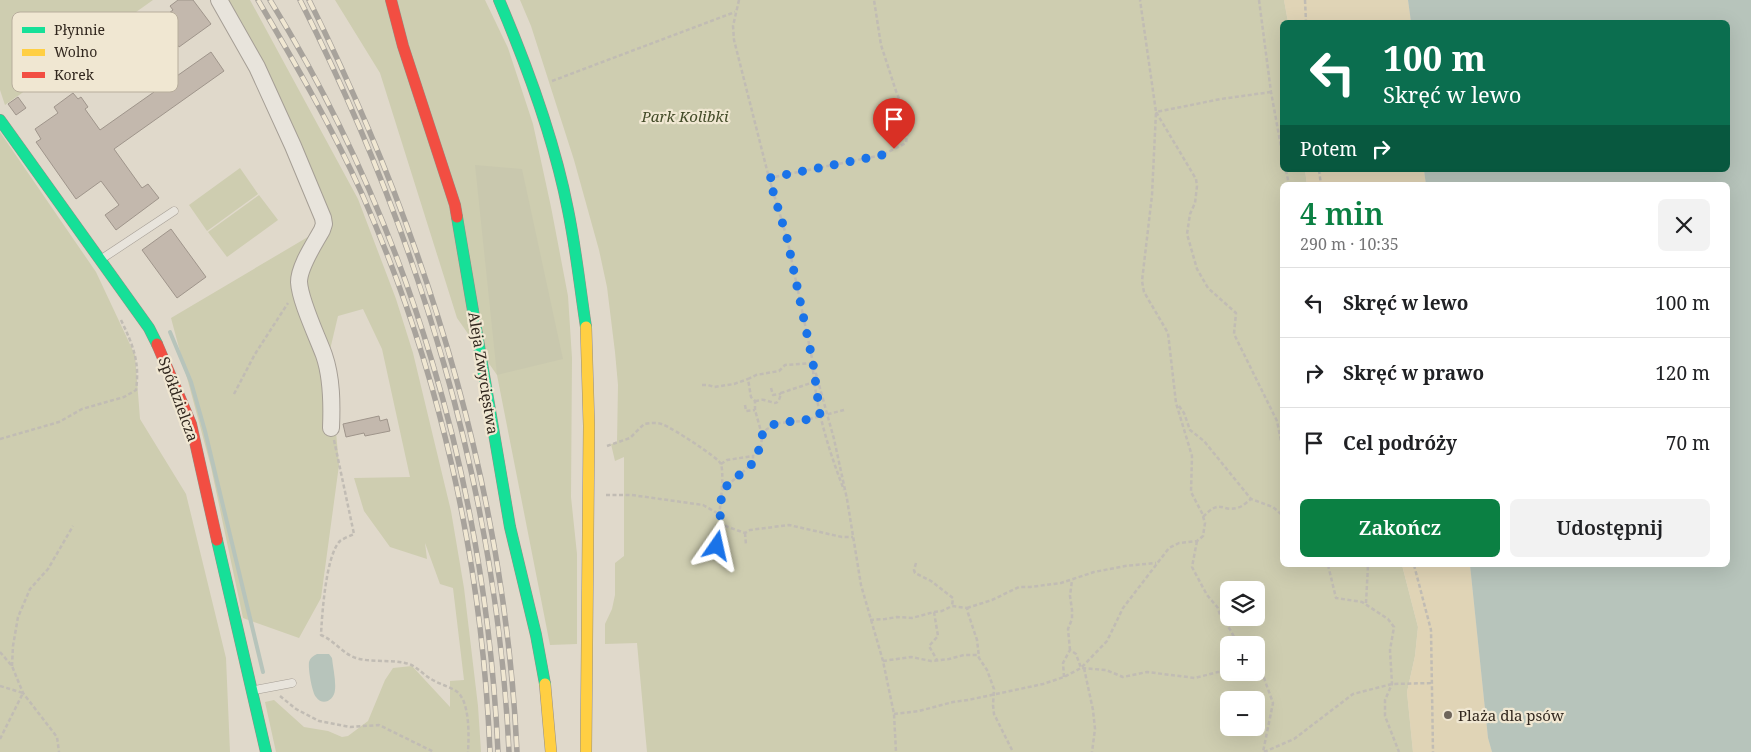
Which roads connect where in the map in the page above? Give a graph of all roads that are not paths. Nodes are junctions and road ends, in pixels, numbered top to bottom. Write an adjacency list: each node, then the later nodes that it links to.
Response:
1 (219, 0): 7 (street)
2 (391, 0): 11 (main road, Aleja Zwycięstwa)
3 (499, 0): 12 (main road)
4 (0, 120): 6 (main road, Spółdzielcza)
5 (174, 210): 6 (lane)
6 (101, 259): 9 (main road, Spółdzielcza)
7 (332, 428)
8 (292, 683): 9 (lane)
9 (251, 690): 10 (main road, Spółdzielcza)
10 (266, 752)
11 (551, 752)
12 (586, 752)

